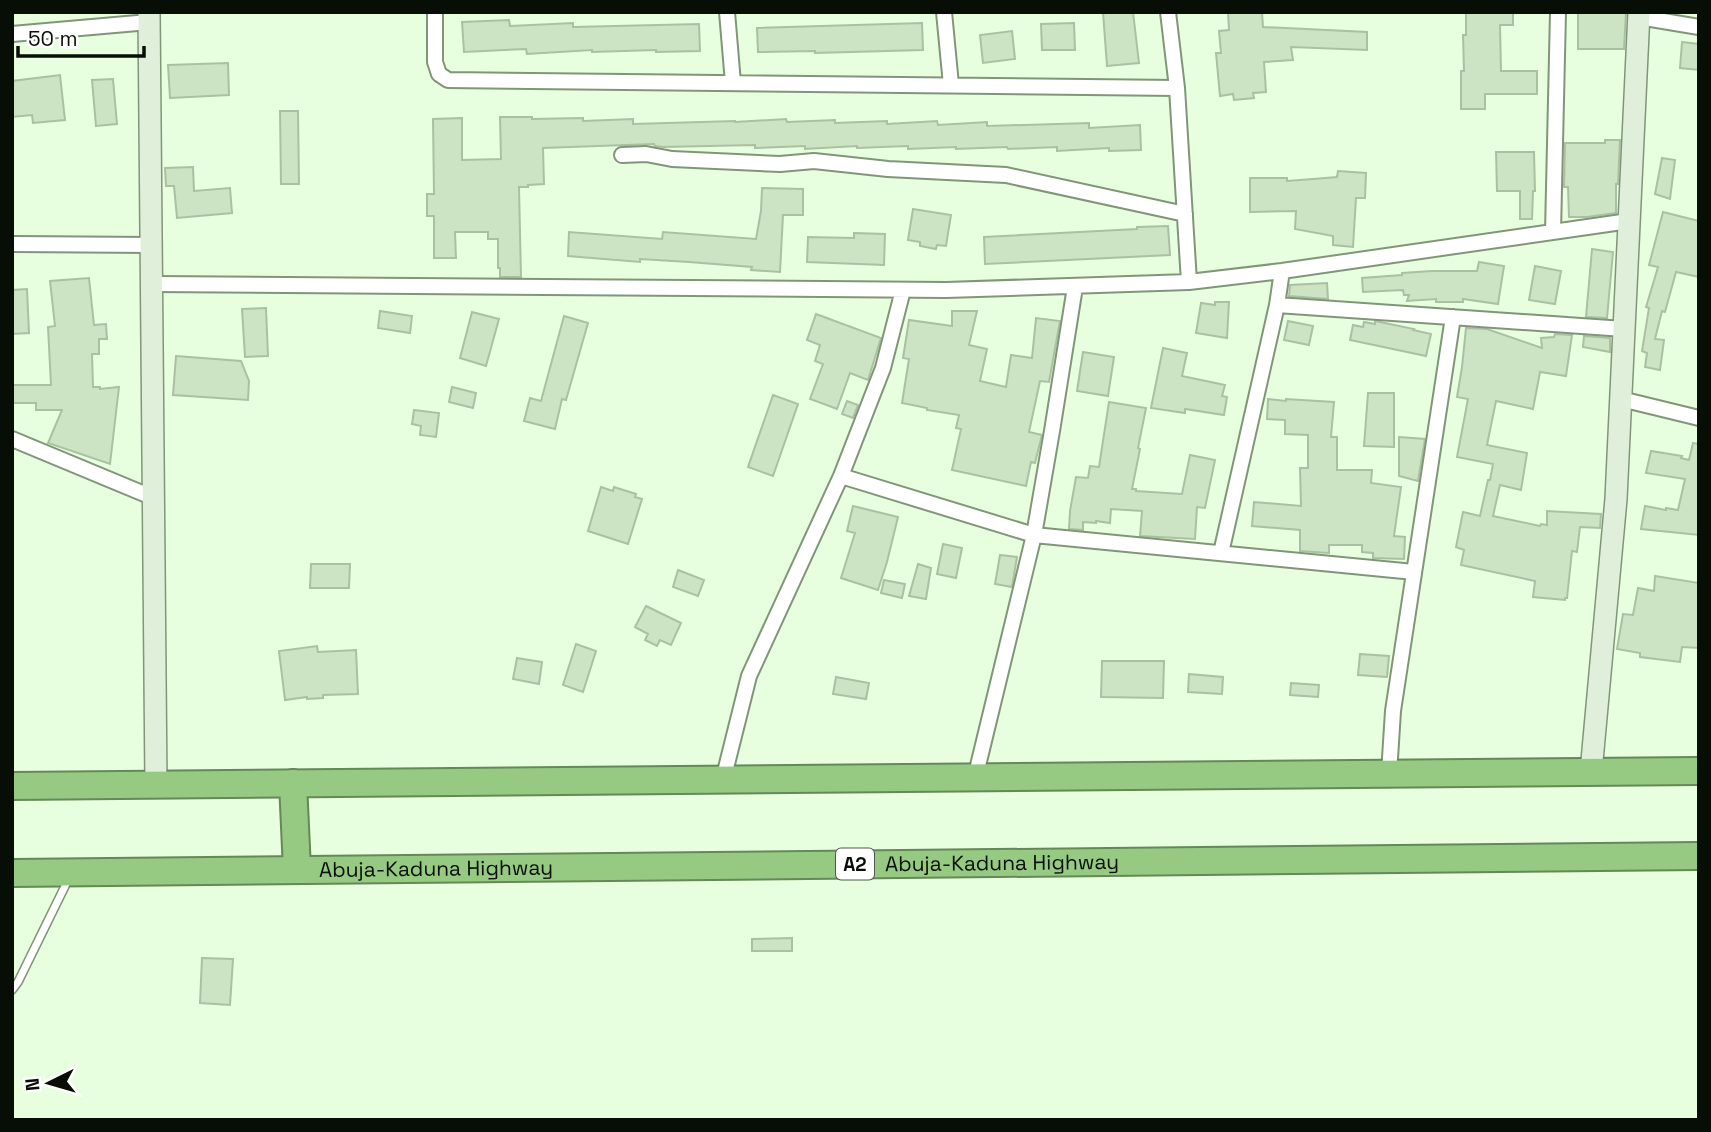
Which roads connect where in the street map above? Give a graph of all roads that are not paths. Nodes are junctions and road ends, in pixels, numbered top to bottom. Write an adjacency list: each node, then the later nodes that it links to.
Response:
1 (435, 12): 10 (street)
2 (727, 12): 10 (street)
3 (944, 12): 11 (street)
4 (1168, 12): 12 (street)
5 (1558, 12): 16 (street)
6 (1639, 15): 8 (street); 15 (street)
7 (149, 17): 9 (street); 18 (street)
8 (1699, 27)
9 (12, 34)
10 (733, 83): 11 (street)
11 (951, 85): 12 (street)
12 (1177, 88): 14 (street)
13 (622, 155): 14 (street)
14 (1185, 214): 20 (street)
15 (1629, 221): 16 (street); 26 (street)
16 (1553, 232): 19 (street)
17 (12, 244): 18 (street)
18 (152, 245): 21 (street)
19 (1282, 271): 20 (street); 24 (street)
20 (1189, 282): 22 (street)
21 (153, 284): 23 (street); 31 (street)
22 (1074, 286): 23 (street); 32 (street)
23 (903, 290): 30 (street)
24 (1277, 305): 25 (street); 33 (street)
25 (1453, 317): 26 (street); 34 (street)
26 (1624, 329): 27 (street)
27 (1621, 400): 28 (street); 36 (street)
28 (1699, 418)
29 (12, 439): 31 (street)
30 (841, 475): 32 (street); 39 (street)
31 (154, 498): 41 (street)
32 (1034, 535): 33 (street); 38 (street)
33 (1221, 553): 34 (street)
34 (1414, 572): 37 (street)
35 (1699, 771): 36 (highway)
36 (1591, 772): 37 (highway)
37 (1389, 774): 38 (highway)
38 (975, 778): 39 (highway)
39 (723, 780): 40 (highway)
40 (293, 783): 41 (highway); 44 (highway)
41 (156, 785): 42 (highway)
42 (12, 786)
43 (1699, 856): 44 (highway, Abuja-Kaduna Highway / A2)
44 (296, 870): 45 (highway, Abuja-Kaduna Highway / A2)
45 (72, 872): 46 (highway, Abuja-Kaduna Highway / A2); 47 (lane)
46 (12, 873)
47 (12, 990)

